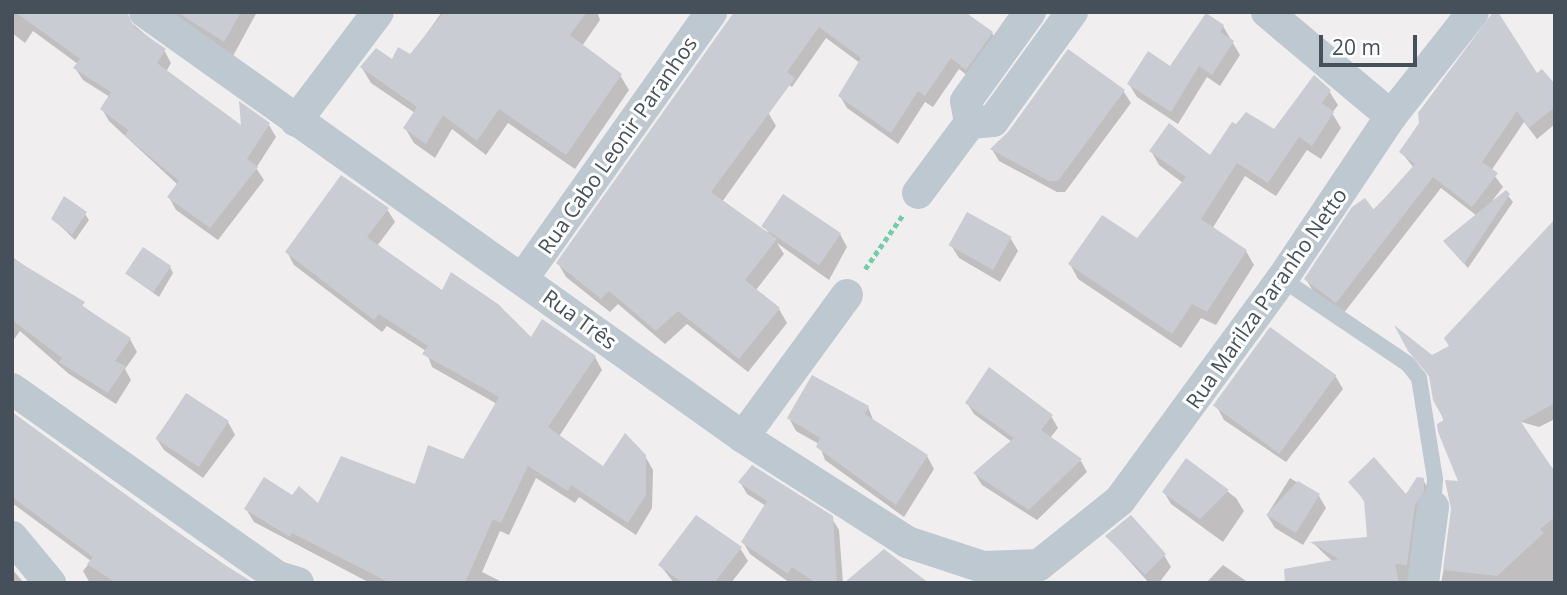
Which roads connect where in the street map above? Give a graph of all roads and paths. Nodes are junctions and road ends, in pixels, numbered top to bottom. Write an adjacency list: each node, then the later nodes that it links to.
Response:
1 (145, 12): 9 (street, Rua Três)
2 (378, 12): 9 (street)
3 (711, 12): 12 (street, Rua Cabo Leonir Paranhos)
4 (1030, 12): 10 (street)
5 (1072, 12): 10 (street)
6 (1266, 12): 8 (street)
7 (1474, 12): 8 (street, Rua Marilza Paranho Netto)
8 (1391, 116): 13 (street, Rua Marilza Paranho Netto)
9 (296, 121): 12 (street, Rua Três)
10 (970, 123): 11 (street)
11 (918, 193): 14 (path)
12 (523, 278): 18 (street, Rua Três)
13 (1282, 279): 16 (lane); 21 (street, Rua Marilza Paranho Netto)
14 (847, 295): 18 (street)
15 (12, 389): 23 (street)
16 (1422, 402): 17 (lane); 19 (lane)
17 (1436, 421)
18 (743, 437): 21 (street, Rua Três)
19 (1433, 507): 24 (street)
20 (12, 537): 22 (street)
21 (1039, 565)
22 (50, 583)
23 (298, 583)
24 (1423, 583)

